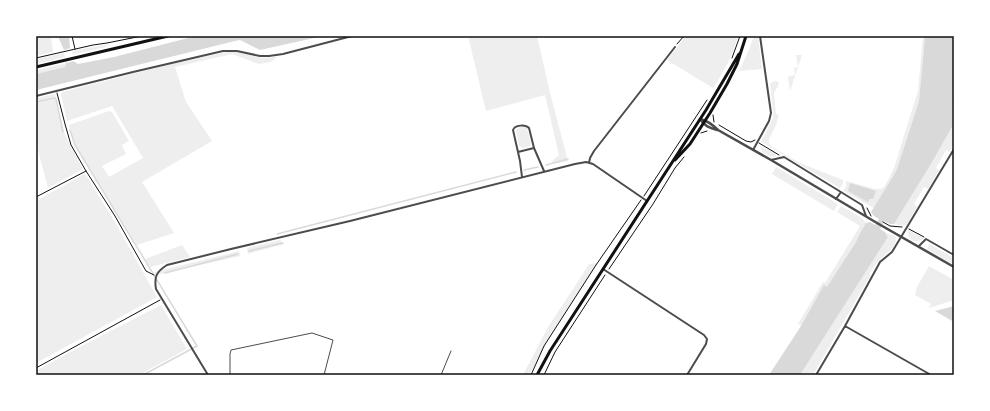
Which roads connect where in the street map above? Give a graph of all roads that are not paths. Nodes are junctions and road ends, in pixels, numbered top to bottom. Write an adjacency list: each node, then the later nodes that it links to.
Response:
1 (168, 36): 7 (main road)
2 (352, 36): 8 (street)
3 (746, 36): 6 (main road)
4 (760, 36): 15 (street)
5 (675, 47): 18 (street)
6 (739, 54): 9 (main road); 10 (main road)
7 (36, 67)
8 (36, 96)
9 (700, 119): 10 (street); 11 (street); 19 (main road)
10 (706, 120): 11 (main road); 12 (street)
11 (703, 124): 12 (street); 19 (main road)
12 (718, 130): 15 (street)
13 (534, 148): 16 (street); 16 (street); 20 (street)
14 (954, 149): 26 (street)
15 (753, 150): 17 (street)
16 (518, 152): 21 (street)
17 (771, 160): 22 (street); 23 (street)
18 (589, 163): 20 (street); 24 (street)
19 (671, 164): 24 (main road)
20 (544, 172): 21 (street)
21 (522, 177): 33 (street)
22 (841, 192): 23 (street); 25 (street)
23 (836, 199): 25 (street)
24 (647, 201): 30 (main road)
25 (866, 216): 26 (street)
26 (902, 236): 27 (street); 31 (street)
27 (918, 247): 28 (street); 29 (street)
28 (954, 255)
29 (954, 267)
30 (602, 269): 37 (main road); 38 (street)
31 (845, 326): 39 (street); 40 (street)
32 (451, 351): 36 (lane)
33 (208, 375)
34 (230, 375): 35 (lane)
35 (324, 375)
36 (441, 375)
37 (537, 375)
38 (687, 375)
39 (816, 375)
40 (931, 375)

